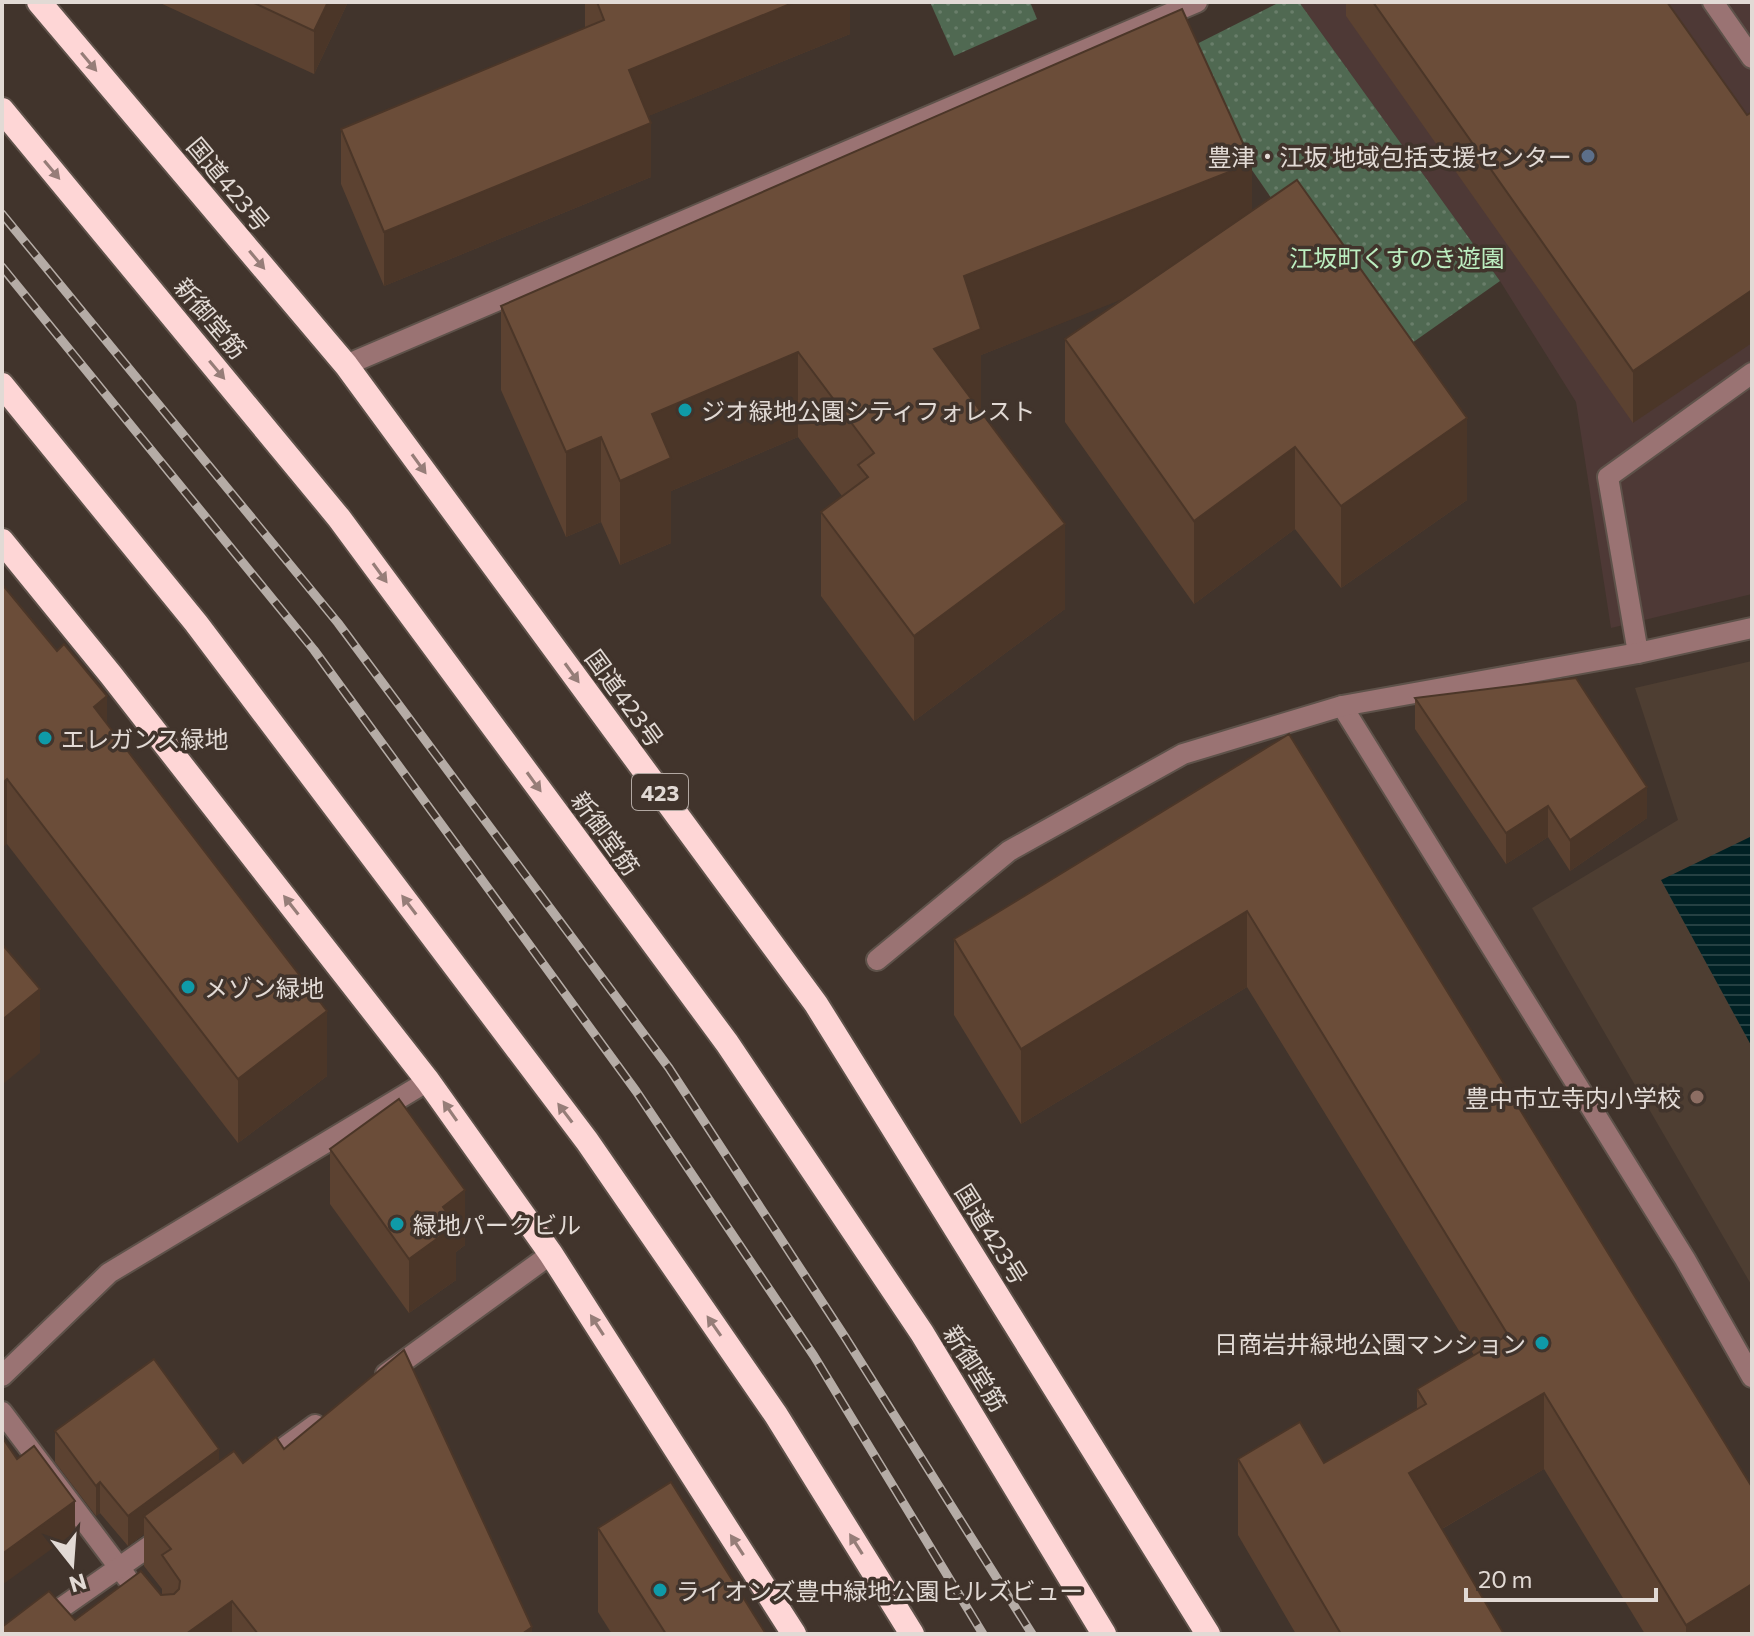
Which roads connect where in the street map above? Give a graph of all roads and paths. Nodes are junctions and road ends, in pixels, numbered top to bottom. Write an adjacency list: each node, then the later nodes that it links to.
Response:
1 (39, 2): 6 (highway, 国道423号 / 423, one-way to 6)
2 (1197, 2): 6 (street)
3 (1713, 2): 4 (street)
4 (1752, 58)
5 (2, 110): 28 (highway, 新御堂筋, one-way to 28)
6 (346, 365): 29 (highway, 国道423号 / 423, one-way to 29)
7 (1752, 373): 11 (street)
8 (2, 385): 27 (highway, one-way to 8)
9 (2, 541): 14 (highway, one-way to 9)
10 (1752, 628): 11 (street)
11 (1638, 653): 12 (street)
12 (1342, 706): 13 (street); 17 (street)
13 (877, 960)
14 (428, 1081): 15 (highway, one-way to 14); 16 (street)
15 (551, 1254): 18 (street); 26 (highway, one-way to 15)
16 (2, 1376)
17 (1752, 1377)
18 (375, 1381)
19 (337, 1409): 21 (street)
20 (2, 1412): 23 (street)
21 (248, 1475)
22 (184, 1522): 23 (street)
23 (120, 1568): 24 (street); 25 (street)
24 (135, 1590)
25 (24, 1634)
26 (794, 1634)
27 (912, 1634)
28 (1104, 1634)
29 (1208, 1634)

